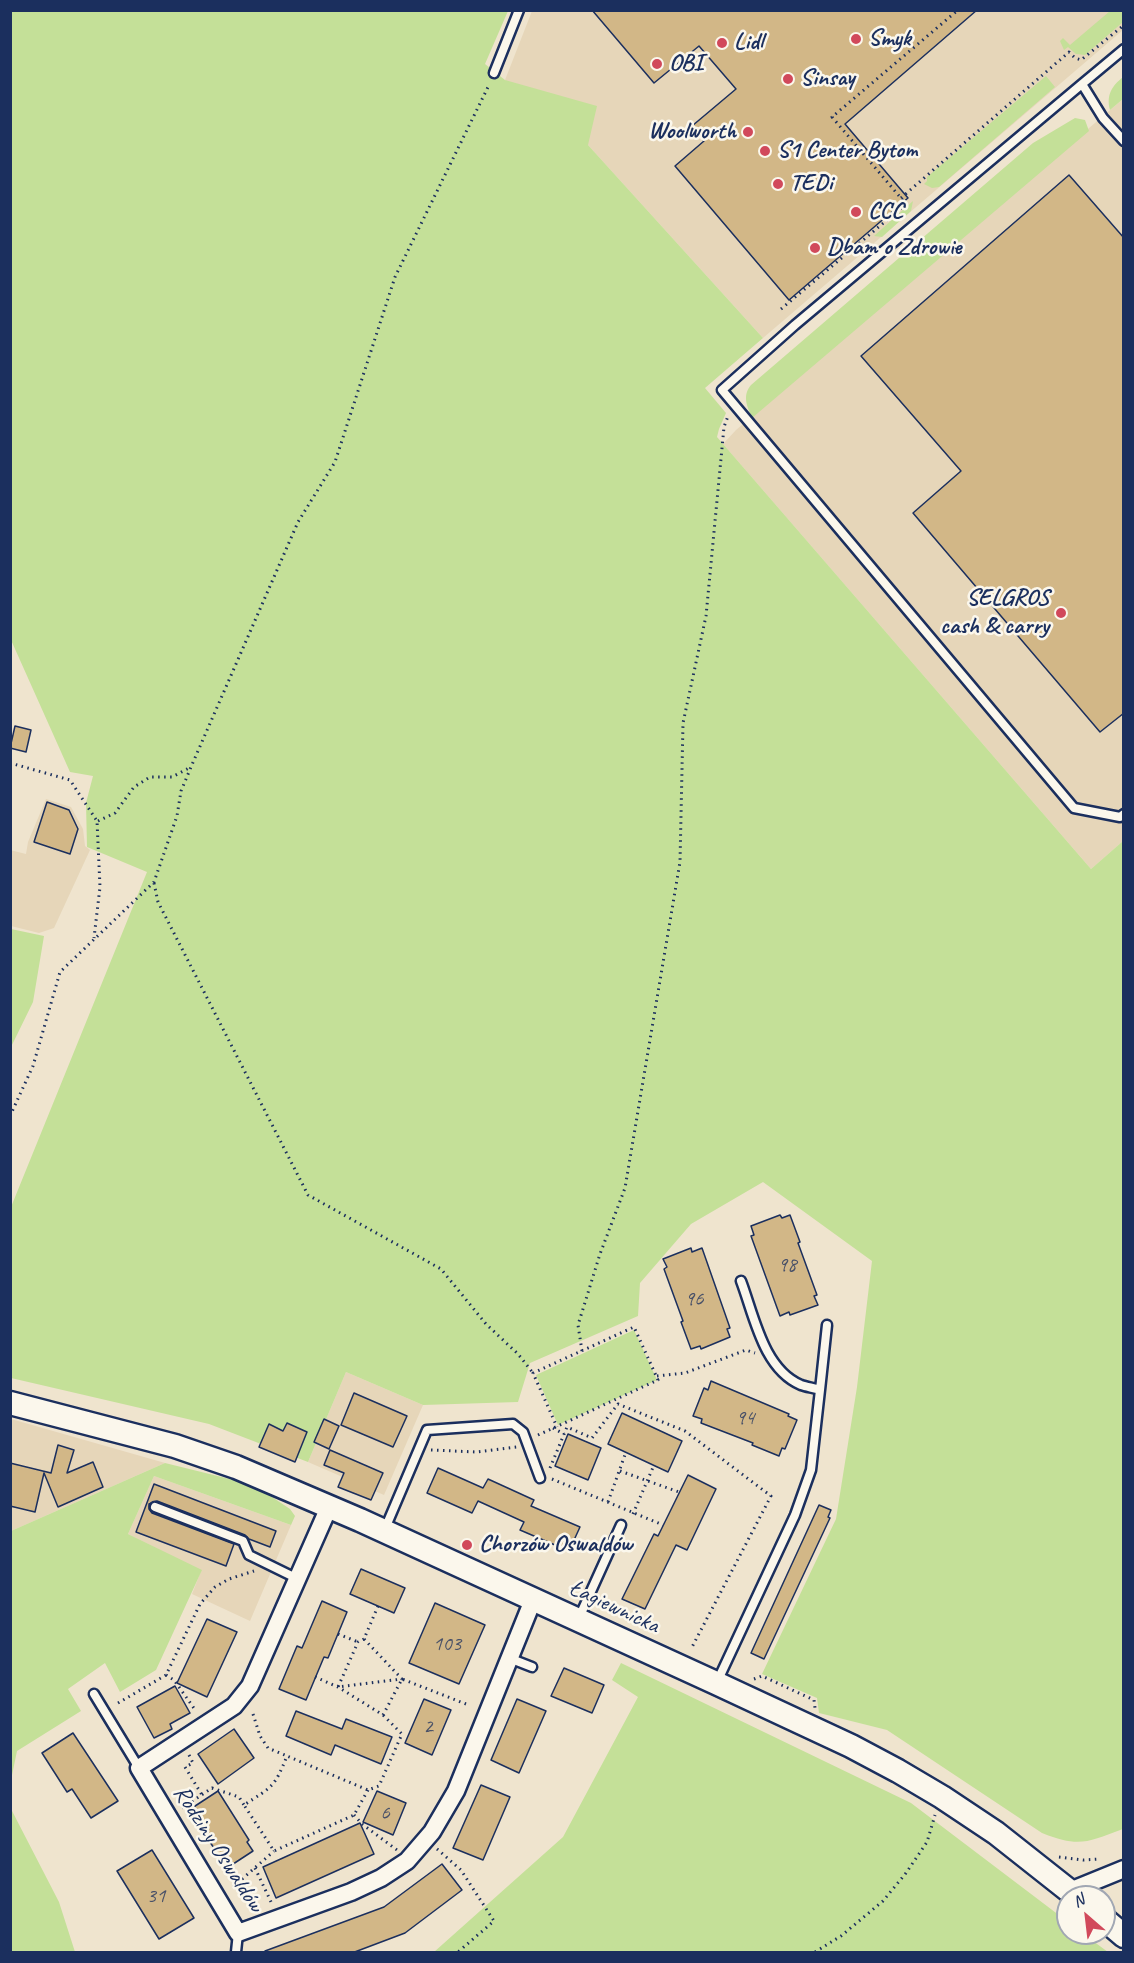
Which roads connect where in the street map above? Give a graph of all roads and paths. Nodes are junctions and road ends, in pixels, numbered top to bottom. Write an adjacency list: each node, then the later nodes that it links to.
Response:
1 (519, 10): 5 (lane)
2 (958, 10): 8 (path)
3 (1124, 25): 8 (path)
4 (1124, 49): 6 (lane)
5 (494, 73): 12 (path)
6 (1082, 84): 7 (lane); 10 (lane)
7 (1124, 141)
8 (901, 198): 9 (path)
9 (781, 309)
10 (734, 404): 13 (lane); 20 (path)
11 (10, 763): 14 (path)
12 (191, 767): 14 (path); 15 (path)
13 (1124, 814)
14 (98, 821): 16 (path)
15 (154, 882): 16 (path); 22 (path)
16 (94, 940): 17 (path)
17 (10, 1116)
18 (741, 1281): 21 (lane)
19 (827, 1324): 24 (lane)
20 (582, 1351): 22 (path); 23 (path)
21 (773, 1360): 23 (path); 24 (lane)
22 (532, 1374): 28 (path)
23 (657, 1376): 25 (path)
24 (819, 1390): 59 (lane)
25 (623, 1396): 27 (path); 28 (path)
26 (10, 1403): 40 (street, Łagiewnicka)
27 (618, 1404): 29 (path); 53 (path)
28 (555, 1428): 29 (path); 30 (path)
29 (564, 1434): 38 (path)
30 (526, 1441): 32 (path); 35 (lane); 44 (lane)
31 (626, 1452): 34 (path)
32 (427, 1459)
33 (654, 1465): 36 (path)
34 (620, 1472): 36 (path); 38 (path)
35 (540, 1478)
36 (648, 1482): 37 (path); 41 (path)
37 (679, 1492)
38 (608, 1502): 41 (path)
39 (155, 1507): 45 (lane)
40 (329, 1507): 44 (street, Łagiewnicka); 46 (street)
41 (633, 1514): 43 (path)
42 (621, 1525): 49 (lane)
43 (663, 1525)
44 (384, 1532): 47 (street, Łagiewnicka)
45 (273, 1567): 46 (lane); 56 (path)
46 (298, 1579): 69 (street)
47 (533, 1600): 49 (street, Łagiewnicka); 54 (street, Rodziny Oswaldów)
48 (378, 1606): 51 (path)
49 (578, 1620): 59 (street, Łagiewnicka)
50 (338, 1634): 52 (path)
51 (364, 1639): 52 (path); 58 (path)
52 (358, 1642): 60 (path)
53 (691, 1649)
54 (509, 1658): 55 (lane); 78 (street, Rodziny Oswaldów)
55 (532, 1667)
56 (166, 1675): 62 (path); 66 (path)
57 (315, 1677): 60 (path)
58 (402, 1679): 60 (path); 63 (path); 65 (path)
59 (716, 1683): 81 (street, Łagiewnicka)
60 (338, 1687): 65 (path)
61 (94, 1694): 69 (lane)
62 (118, 1703)
63 (466, 1704)
64 (253, 1714): 68 (path)
65 (382, 1715): 70 (path)
66 (201, 1718)
67 (188, 1753): 71 (path)
68 (287, 1756): 70 (path); 72 (path)
69 (139, 1768): 75 (street, Rodziny Oswaldów)
70 (368, 1790): 74 (path)
71 (202, 1795): 72 (path); 75 (path)
72 (244, 1805): 77 (path)
73 (937, 1812): 88 (path)
74 (354, 1815): 77 (path); 78 (path)
75 (167, 1816): 85 (street, Rodziny Oswaldów)
76 (436, 1848): 87 (path)
77 (274, 1851): 79 (path)
78 (407, 1861): 85 (street, Rodziny Oswaldów)
79 (255, 1868): 83 (path); 84 (path)
80 (1124, 1869): 82 (street)
81 (1062, 1885)
82 (1092, 1885)
83 (233, 1887)
84 (272, 1905)
85 (238, 1933): 86 (lane)
86 (236, 1953)
87 (458, 1953)
88 (815, 1953)

